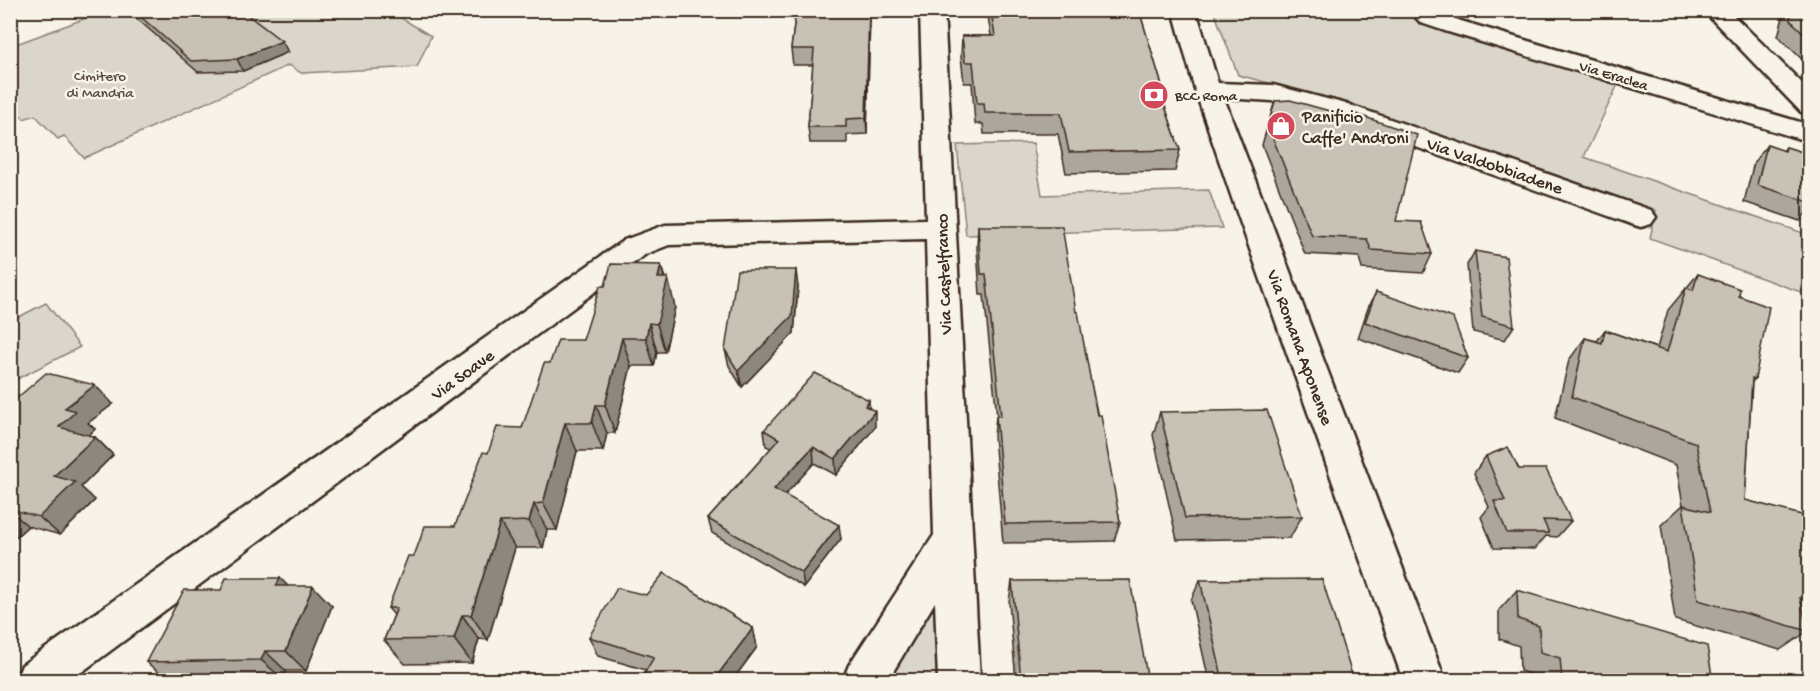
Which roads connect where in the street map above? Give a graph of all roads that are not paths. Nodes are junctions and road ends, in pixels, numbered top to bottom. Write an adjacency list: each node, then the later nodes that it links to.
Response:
1 (932, 10): 9 (street, Via Castelfranco)
2 (1184, 10): 5 (street, Via Romana Aponense)
3 (1420, 10): 7 (street, Via Eraclea)
4 (1714, 10): 6 (street)
5 (1208, 90): 8 (street, Via Valdobbiadene); 14 (street, Via Romana Aponense)
6 (1809, 106)
7 (1809, 134)
8 (1641, 217)
9 (942, 230): 10 (street, Via Castelfranco); 11 (street, Via Soave)
10 (953, 538): 12 (street); 13 (street, Via Castelfranco)
11 (37, 681)
12 (864, 681)
13 (959, 681)
14 (1424, 681)

